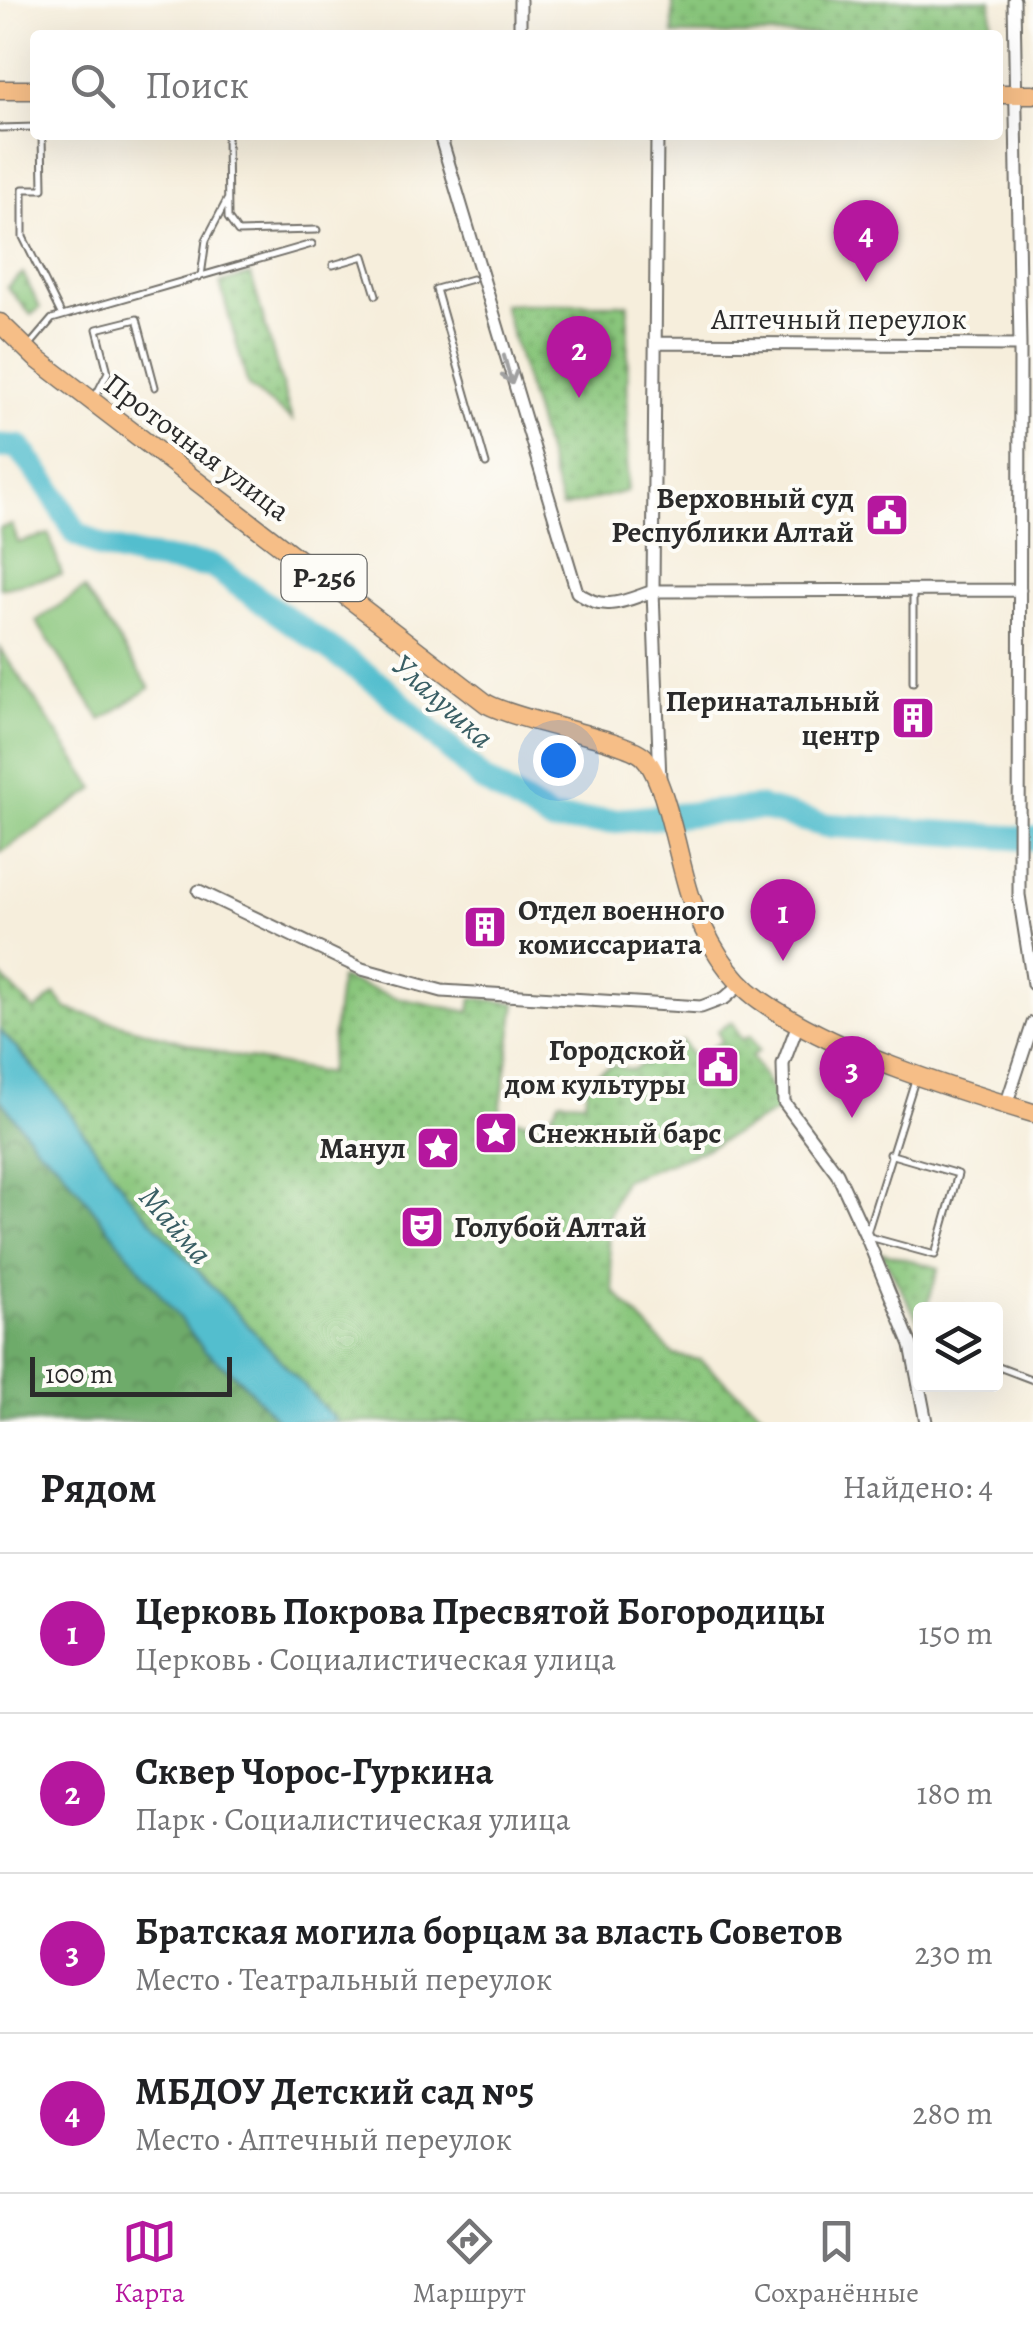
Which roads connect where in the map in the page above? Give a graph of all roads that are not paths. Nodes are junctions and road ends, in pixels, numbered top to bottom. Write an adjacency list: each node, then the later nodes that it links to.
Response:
1 (520, 0): 3 (street)
2 (1014, 0): 6 (street)
3 (520, 30)
4 (0, 90): 5 (main road)
5 (30, 90)
6 (1016, 94): 23 (street)
7 (30, 127): 8 (lane)
8 (0, 128)
9 (42, 140): 20 (lane)
10 (227, 140): 13 (lane)
11 (441, 140): 18 (street)
12 (657, 140): 22 (street)
13 (228, 198): 14 (lane); 17 (lane)
14 (318, 230)
15 (312, 244): 17 (lane)
16 (333, 265): 19 (lane)
17 (201, 276): 20 (lane)
18 (476, 278): 27 (lane); 31 (street, one-way to 31)
19 (376, 296)
20 (62, 316): 24 (lane)
21 (0, 323): 24 (main road, Проточная улица / Р-256)
22 (658, 343): 23 (street, Аптечный переулок); 31 (street)
23 (1020, 345): 28 (street)
24 (26, 350): 26 (main road, Проточная улица / Р-256)
25 (155, 387): 26 (lane)
26 (92, 401): 33 (main road, Проточная улица / Р-256)
27 (486, 464)
28 (1026, 485): 30 (street)
29 (913, 590): 30 (street); 31 (street); 32 (lane)
30 (1020, 590): 35 (street)
31 (654, 591): 33 (street)
32 (914, 682)
33 (660, 792): 37 (main road, Р-256)
34 (1032, 798): 35 (lane)
35 (1018, 801): 38 (street)
36 (200, 891): 37 (street)
37 (741, 984): 40 (main road, Р-256)
38 (1033, 984)
39 (1033, 1023): 42 (street)
40 (798, 1024): 41 (main road, Р-256); 45 (street)
41 (918, 1072): 42 (main road, Р-256); 44 (lane)
42 (1006, 1105): 43 (main road, Р-256)
43 (1033, 1113)
44 (889, 1154): 45 (lane); 45 (lane)
45 (866, 1236): 46 (street)
46 (913, 1339)
47 (1003, 1369): 48 (lane)
48 (1033, 1380)
49 (922, 1392): 50 (street)
50 (926, 1422)

